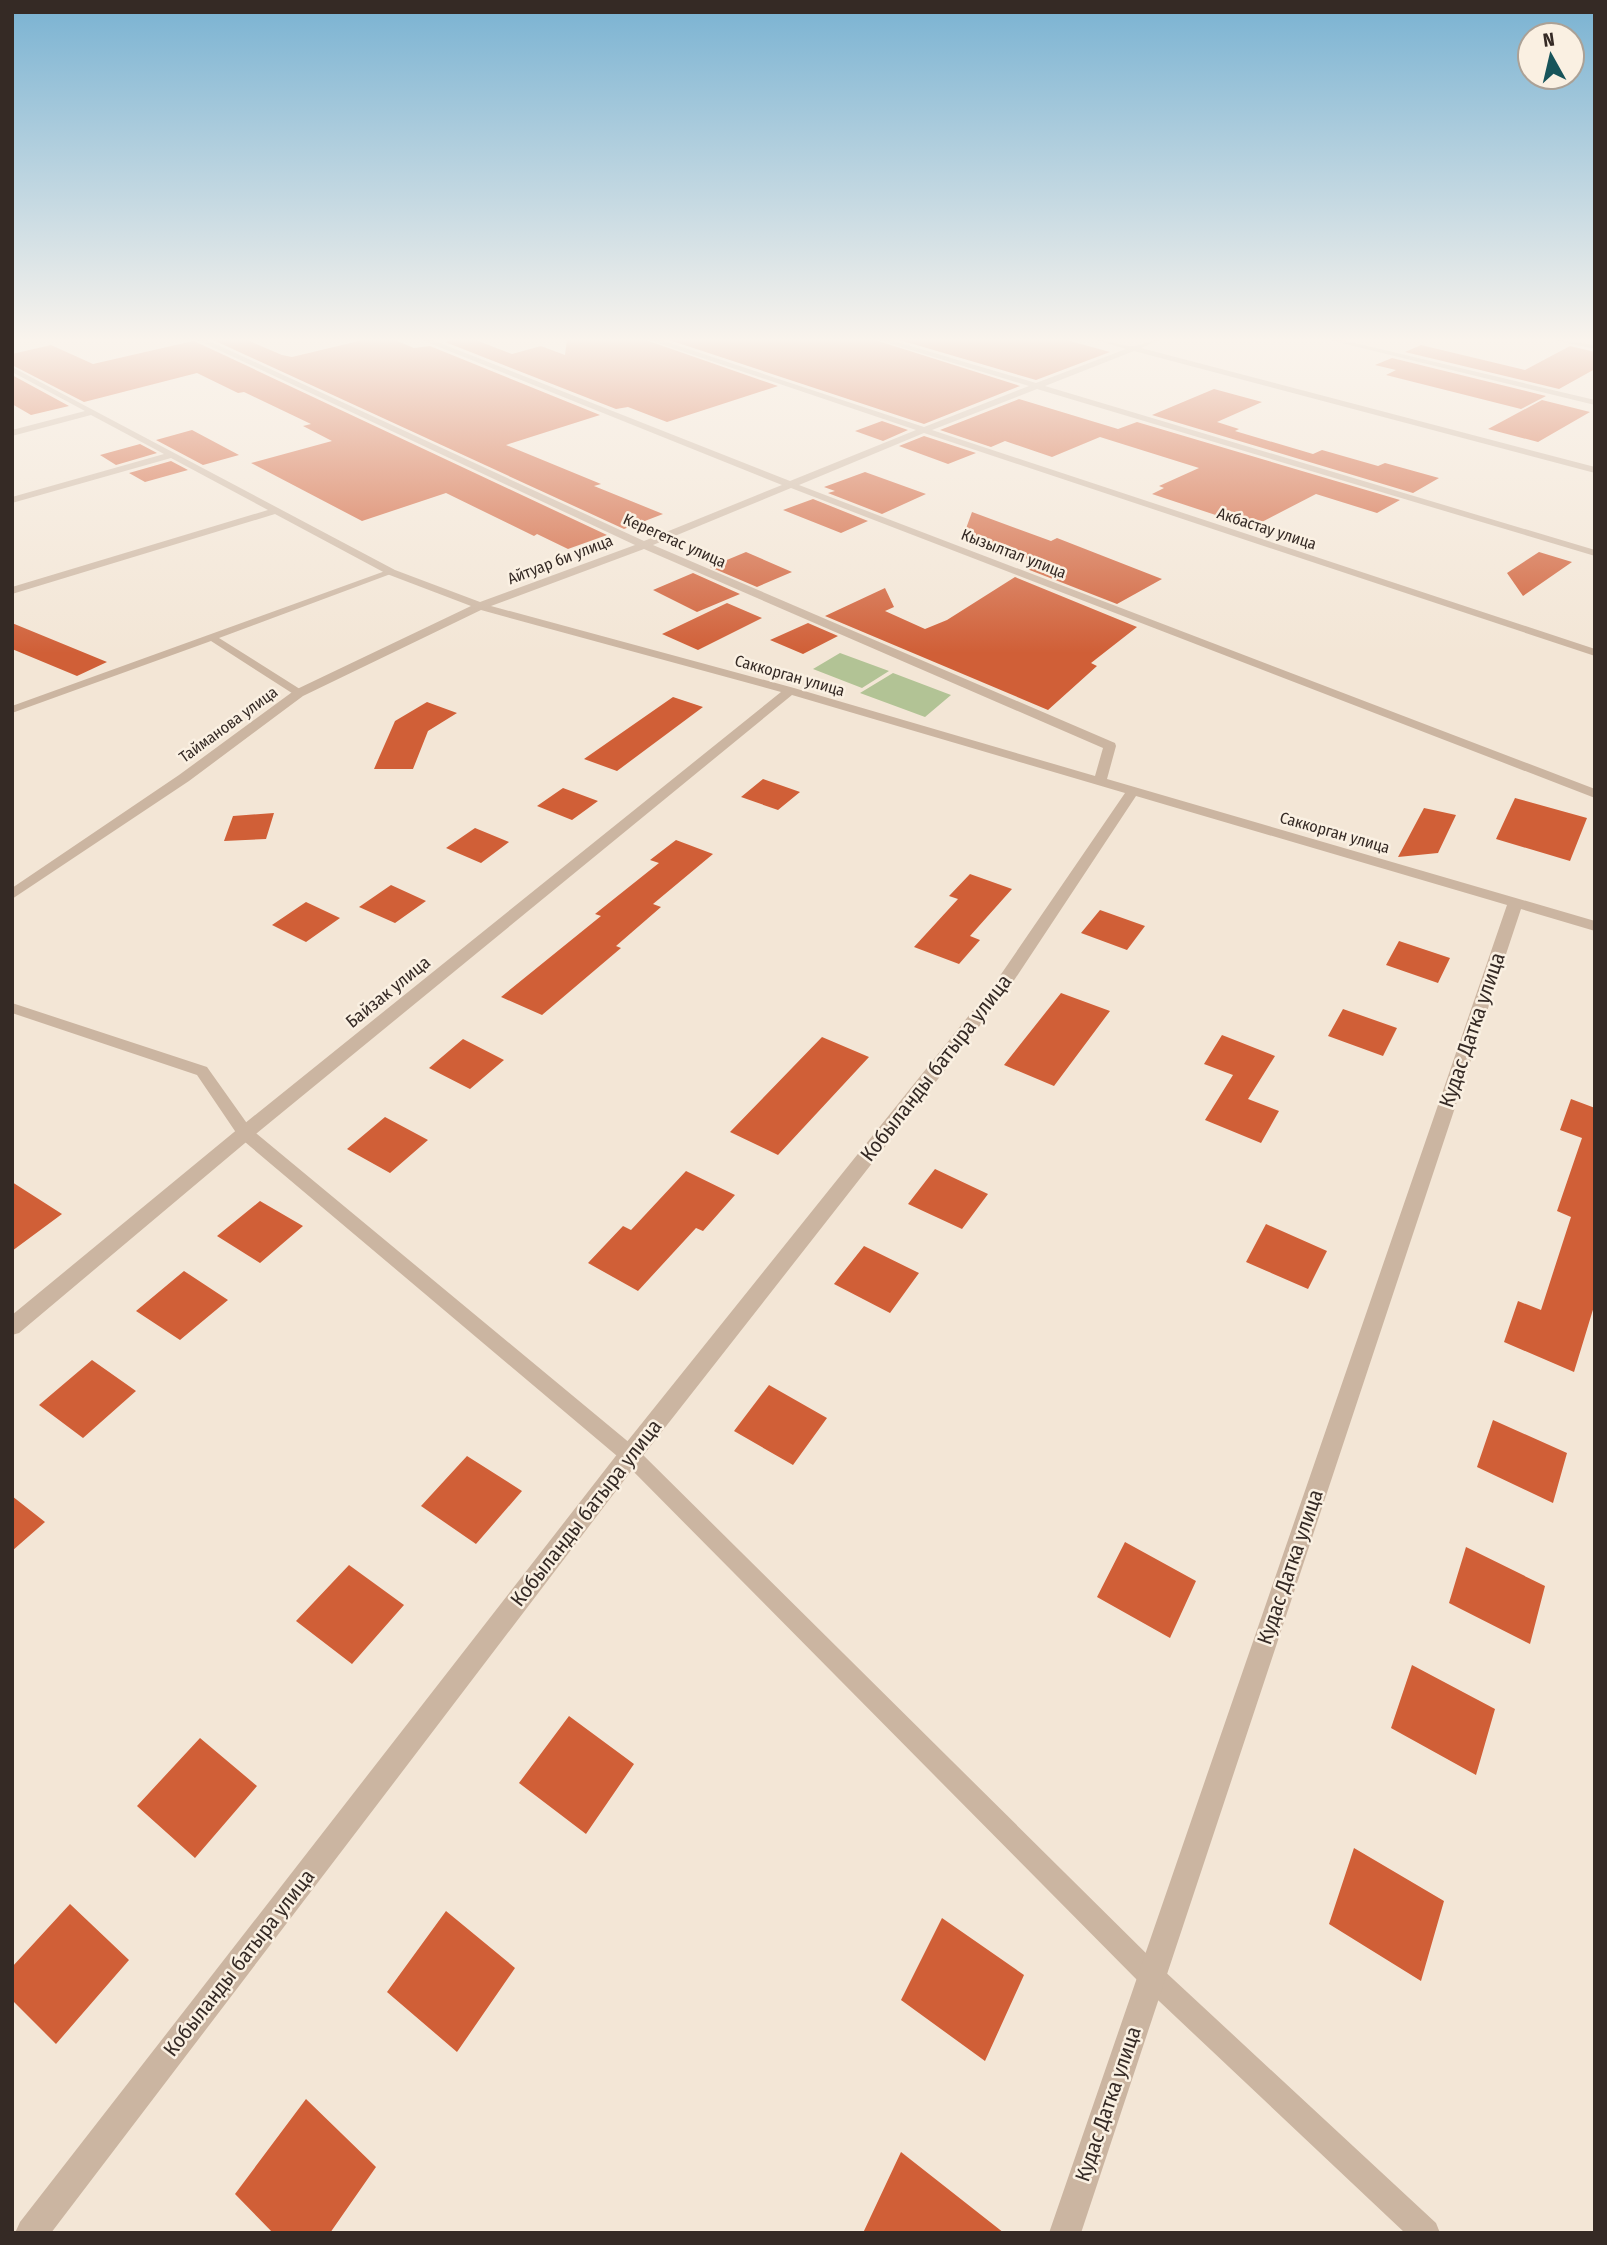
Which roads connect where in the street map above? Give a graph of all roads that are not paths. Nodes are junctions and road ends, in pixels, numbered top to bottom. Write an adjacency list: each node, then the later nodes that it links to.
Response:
1 (151, 444): 8 (street, Саккорган улица)
2 (426, 444): 13 (street, Керегетас улица)
3 (687, 444): 10 (street, Кызылтал улица)
4 (891, 444): 10 (street, Айтуар би улица)
5 (965, 444): 19 (street, Акбастау улица)
6 (1230, 444): 14 (street)
7 (1495, 444): 9 (street)
8 (172, 455): 11 (street); 12 (street, Саккорган улица)
9 (1595, 470)
10 (791, 485): 13 (street, Айтуар би улица); 25 (street, Кызылтал улица)
11 (12, 500)
12 (275, 511): 15 (street, Саккорган улица); 16 (street)
13 (644, 545): 17 (street, Айтуар би улица); 23 (street, Керегетас улица)
14 (1595, 553)
15 (391, 572): 17 (street, Саккорган улица); 18 (lane)
16 (12, 591)
17 (480, 606): 20 (street, Саккорган улица); 21 (street, Тайманова улица)
18 (211, 637): 21 (lane); 22 (lane)
19 (1595, 653)
20 (790, 691): 23 (street, Саккорган улица); 30 (street, Байзак улица)
21 (299, 693): 26 (street, Тайманова улица)
22 (12, 710)
23 (1100, 780): 24 (street, Саккорган улица)
24 (1134, 790): 27 (street, Саккорган улица); 32 (street, Кобыланды батыра улица)
25 (1595, 794)
26 (12, 895)
27 (1516, 901): 28 (street, Саккорган улица); 33 (street, Кудас Датка улица)
28 (1595, 926)
29 (12, 1008): 30 (lane)
30 (245, 1133): 31 (street, Байзак улица); 32 (lane)
31 (12, 1327)
32 (631, 1455): 33 (lane); 34 (street, Кобыланды батыра улица)
33 (1151, 1976): 35 (street, Кудас Датка улица); 36 (lane)
34 (32, 2233)
35 (1065, 2233)
36 (1426, 2233)

